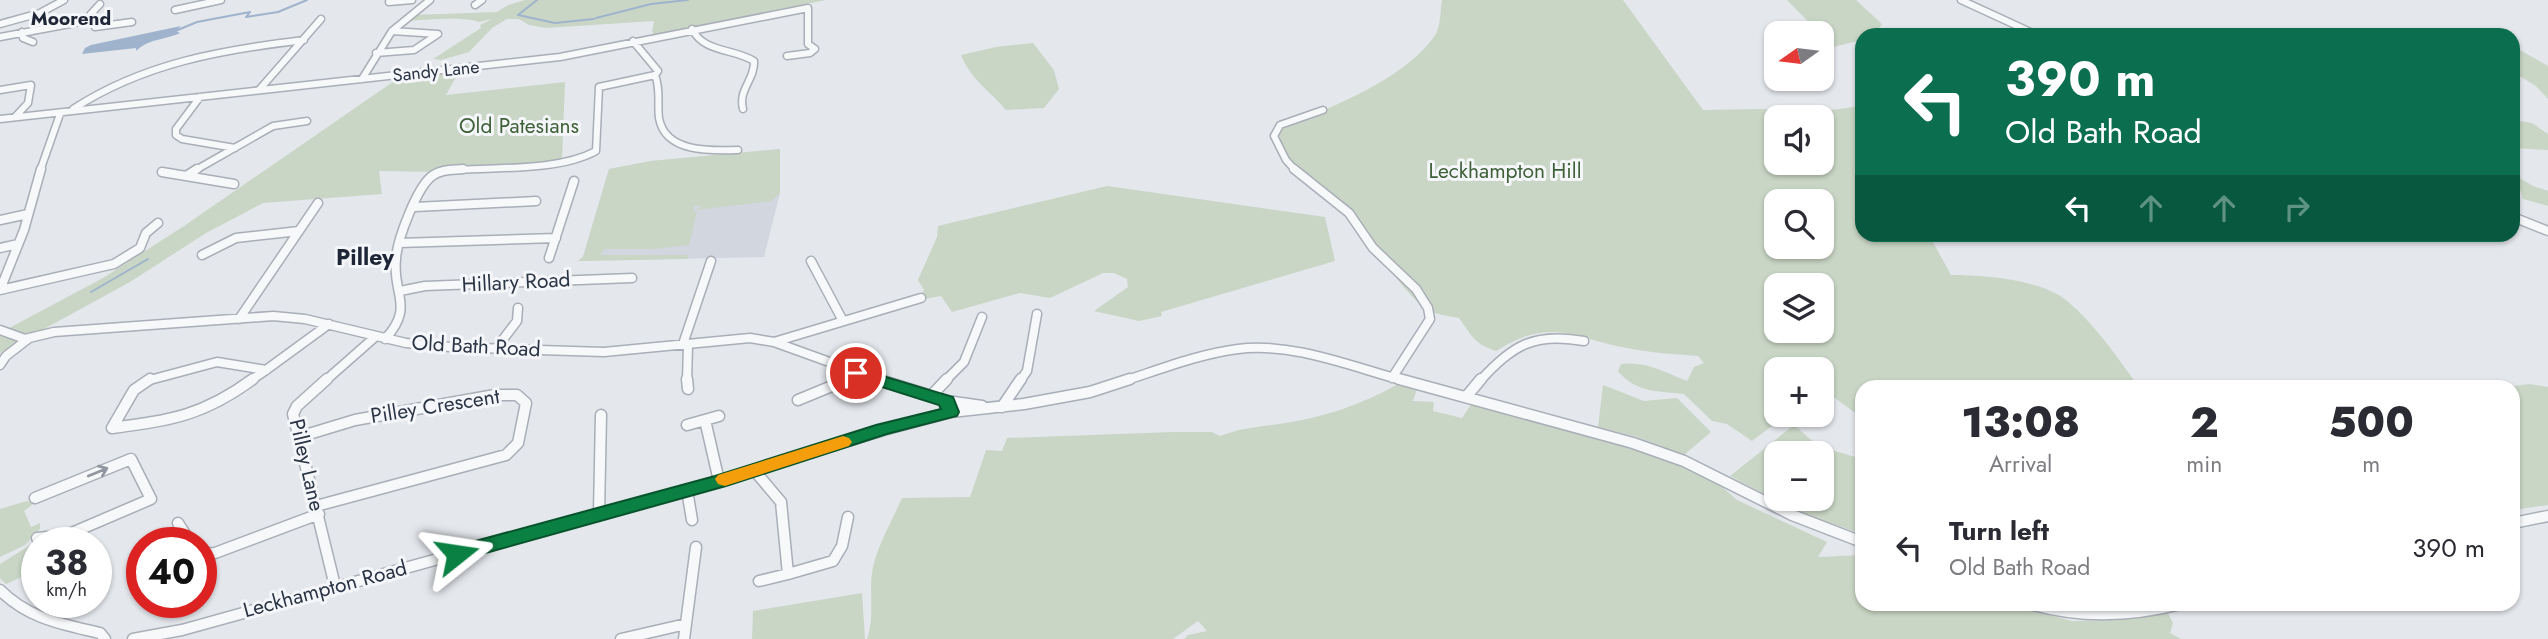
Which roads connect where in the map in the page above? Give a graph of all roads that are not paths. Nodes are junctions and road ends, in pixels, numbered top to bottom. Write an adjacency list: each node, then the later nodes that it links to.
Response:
1 (64, 0): 15 (street)
2 (221, 0): 10 (street)
3 (412, 0): 7 (street)
4 (430, 0): 19 (street)
5 (482, 0): 9 (street)
6 (1961, 0): 17 (street)
7 (389, 2)
8 (100, 4): 13 (street)
9 (475, 5)
10 (175, 10)
11 (321, 19): 22 (street)
12 (35, 20): 16 (street)
13 (91, 20): 14 (street); 16 (street)
14 (132, 22)
15 (0, 24)
16 (40, 28): 20 (street)
17 (2022, 28)
18 (692, 29): 23 (street, Sandy Lane); 26 (street, Sandy Lane); 32 (street)
19 (392, 31): 25 (street); 25 (street)
20 (22, 32): 21 (street); 24 (street)
21 (0, 37)
22 (304, 40): 30 (street); 34 (street)
23 (633, 41): 27 (street); 28 (street, Sandy Lane)
24 (33, 42)
25 (376, 53): 28 (street)
26 (787, 56)
27 (655, 75): 40 (street); 47 (street)
28 (362, 79): 30 (street, Sandy Lane)
29 (0, 90): 36 (street)
30 (259, 90): 31 (street, Sandy Lane)
31 (200, 97): 34 (street, Sandy Lane); 39 (street)
32 (743, 109)
33 (1323, 110): 82 (street)
34 (70, 111): 35 (street, Sandy Lane)
35 (60, 114): 36 (street, Sandy Lane); 48 (street)
36 (15, 117): 37 (street, Sandy Lane)
37 (0, 119)
38 (307, 121): 39 (street)
39 (234, 148): 42 (street)
40 (737, 150)
41 (162, 172): 42 (street)
42 (186, 176): 44 (street)
43 (574, 181): 54 (street)
44 (234, 184)
45 (536, 201): 47 (street)
46 (318, 203): 52 (street)
47 (415, 208): 55 (street)
48 (28, 214): 49 (street); 56 (street)
49 (0, 220)
50 (2520, 220): 53 (street)
51 (158, 223): 63 (street)
52 (299, 231): 58 (street); 69 (street)
53 (2548, 231)
54 (556, 238): 55 (street); 59 (street)
55 (399, 243): 64 (street)
56 (18, 244): 57 (street); 63 (street)
57 (0, 248)
58 (202, 255)
59 (549, 258)
60 (711, 261): 77 (street)
61 (811, 261): 70 (street)
62 (632, 278): 64 (street, Hillary Road)
63 (0, 290)
64 (400, 291): 74 (street)
65 (921, 298): 70 (street)
66 (519, 308): 78 (street)
67 (1037, 314): 88 (street)
68 (982, 317): 84 (street)
69 (239, 318): 71 (street, Old Bath Road); 73 (street, Old Bath Road)
70 (843, 321): 76 (street)
71 (329, 324): 74 (street, Old Bath Road); 80 (street)
72 (9, 334): 73 (street, Old Bath Road)
73 (29, 338): 79 (street)
74 (379, 338): 78 (street, Old Bath Road); 95 (street, Pilley Lane)
75 (1584, 341): 85 (street)
76 (774, 342): 77 (street, Old Bath Road); 81 (street, Old Bath Road)
77 (685, 344): 78 (street, Old Bath Road); 83 (street)
78 (498, 346)
79 (0, 365)
80 (266, 370): 80 (street)
81 (856, 373): 84 (street, Old Bath Road); 86 (street)
82 (1392, 378): 85 (street); 88 (street)
83 (688, 389)
84 (931, 396): 87 (street, Old Bath Road)
85 (1466, 397): 109 (street)
86 (798, 400)
87 (947, 401): 89 (street, Old Bath Road); 90 (street)
88 (1002, 407): 89 (street, Leckhampton Road)
89 (989, 408): 90 (street, Leckhampton Road)
90 (951, 412): 96 (street, Leckhampton Road)
91 (601, 415): 101 (street)
92 (719, 416): 93 (street)
93 (705, 420): 94 (street); 97 (street)
94 (687, 425)
95 (299, 438): 100 (street, Pilley Lane); 100 (street, Pilley Crescent)
96 (754, 470): 97 (street, Leckhampton Road); 112 (street)
97 (719, 481): 98 (street, Leckhampton Road)
98 (687, 490): 101 (street, Leckhampton Road); 104 (street)
99 (35, 498): 107 (street, one-way to 107)
100 (317, 510): 111 (street); 114 (street, Pilley Lane)
101 (599, 513): 114 (street, Leckhampton Road)
102 (2548, 516): 105 (street)
103 (848, 517): 112 (street)
104 (692, 520)
105 (2520, 522)
106 (178, 523): 108 (street)
107 (86, 527)
108 (181, 527)
109 (1855, 539)
110 (696, 547): 118 (street)
111 (217, 552)
112 (788, 574): 113 (street)
113 (759, 581)
114 (335, 586): 119 (street, Leckhampton Road)
115 (0, 590): 120 (street)
116 (2056, 611): 117 (street)
117 (2146, 611)
118 (686, 624): 122 (street); 123 (street)
119 (183, 634): 121 (street, Leckhampton Road)
120 (105, 639)
121 (134, 639)
122 (621, 639)
123 (684, 639)

